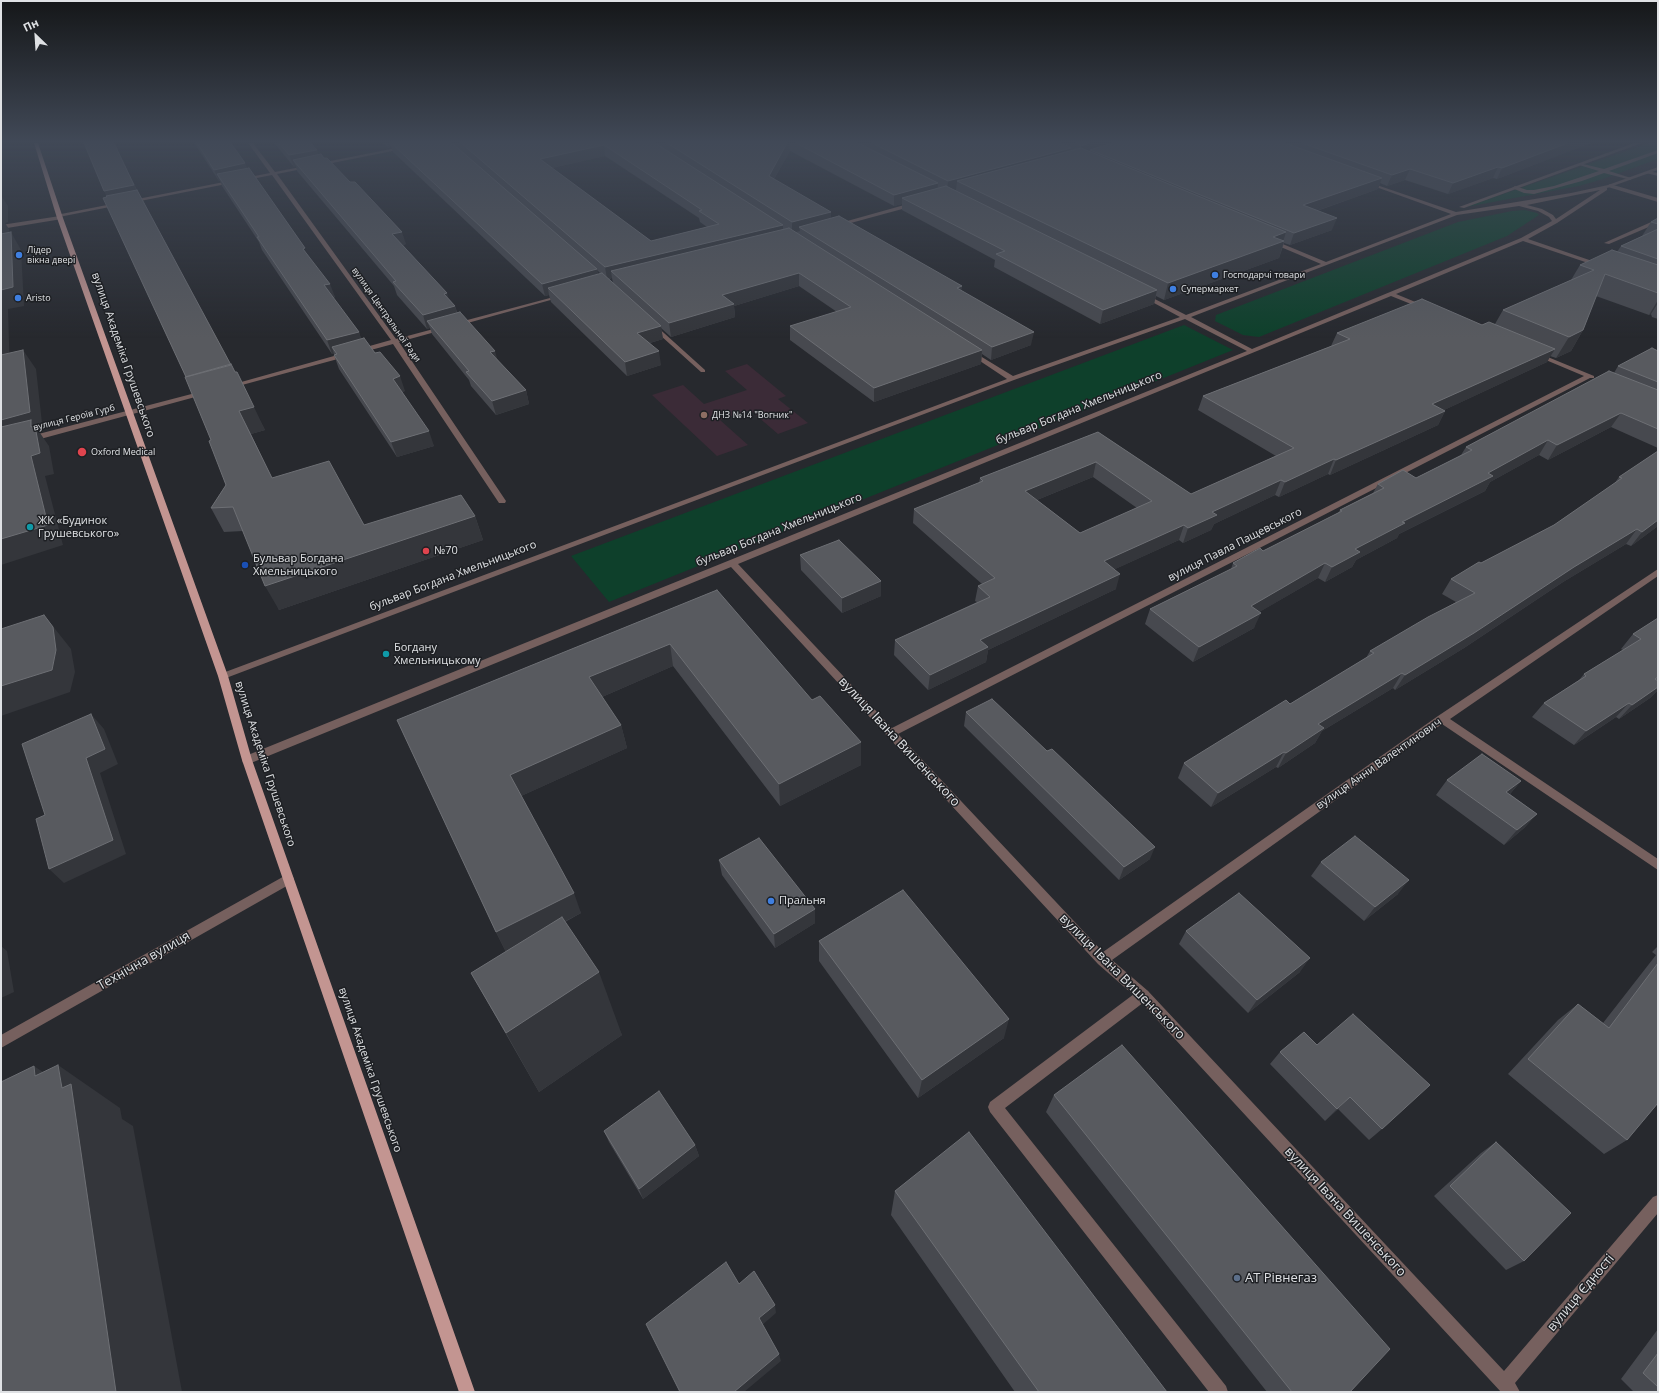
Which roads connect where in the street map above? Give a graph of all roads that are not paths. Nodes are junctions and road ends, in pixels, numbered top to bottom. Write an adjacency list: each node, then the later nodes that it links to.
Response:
1 (57, 208): 10 (main road, вулиця Академіка Грушевського)
2 (105, 208): 10 (street)
3 (298, 208): 26 (street, вулиця Центральної Ради)
4 (900, 208): 14 (street)
5 (1439, 208): 9 (street)
6 (1494, 208): 9 (street, бульвар Богдана Хмельницького)
7 (1533, 208): 12 (street)
8 (1576, 208): 12 (street, бульвар Богдана Хмельницького)
9 (1456, 214): 18 (street, бульвар Богдана Хмельницького)
10 (60, 217): 13 (street); 34 (main road, вулиця Академіка Грушевського)
11 (1658, 221): 17 (street)
12 (1555, 222): 15 (street, бульвар Богдана Хмельницького)
13 (1, 227)
14 (826, 228)
15 (1523, 238): 19 (street); 22 (street, бульвар Богдана Хмельницького)
16 (1268, 240): 18 (street)
17 (1606, 243)
18 (1326, 264): 24 (street, бульвар Богдана Хмельницького)
19 (1606, 268)
20 (568, 293): 26 (street)
21 (1139, 293): 24 (street)
22 (1390, 293): 23 (street); 28 (street, бульвар Богдана Хмельницького)
23 (1427, 309)
24 (1187, 316): 28 (street); 31 (street, бульвар Богдана Хмельницького)
25 (646, 319): 30 (street)
26 (395, 342): 32 (street); 36 (street, вулиця Центральної Ради)
27 (966, 350): 31 (street)
28 (1252, 350): 37 (street, бульвар Богдана Хмельницького)
29 (1530, 351): 41 (street, вулиця Павла Пащевського)
30 (703, 371)
31 (1012, 379): 39 (street, бульвар Богдана Хмельницького)
32 (220, 389)
33 (213, 391): 34 (street, вулиця Героїв Гурб)
34 (129, 414): 35 (street, вулиця Героїв Гурб); 39 (main road, вулиця Академіка Грушевського)
35 (24, 441)
36 (502, 501)
37 (732, 563): 41 (street, вулиця Івана Вишенського); 42 (street, бульвар Богдана Хмельницького)
38 (1658, 572): 40 (street, вулиця Анни Валентинович)
39 (223, 676): 42 (main road, вулиця Академіка Грушевського)
40 (1442, 719): 43 (street); 45 (street, вулиця Анни Валентинович)
41 (890, 733): 45 (street, вулиця Івана Вишенського)
42 (247, 760): 44 (main road, вулиця Академіка Грушевського)
43 (1658, 865)
44 (288, 879): 47 (street, Технічна вулиця); 50 (main road, вулиця Академіка Грушевського)
45 (1102, 960): 46 (street, вулиця Івана Вишенського)
46 (1142, 995): 49 (street, вулиця Івана Вишенського); 51 (street)
47 (1, 1042)
48 (1658, 1202): 49 (street, вулиця Єдності)
49 (1508, 1388)
50 (468, 1392)
51 (1220, 1392)

